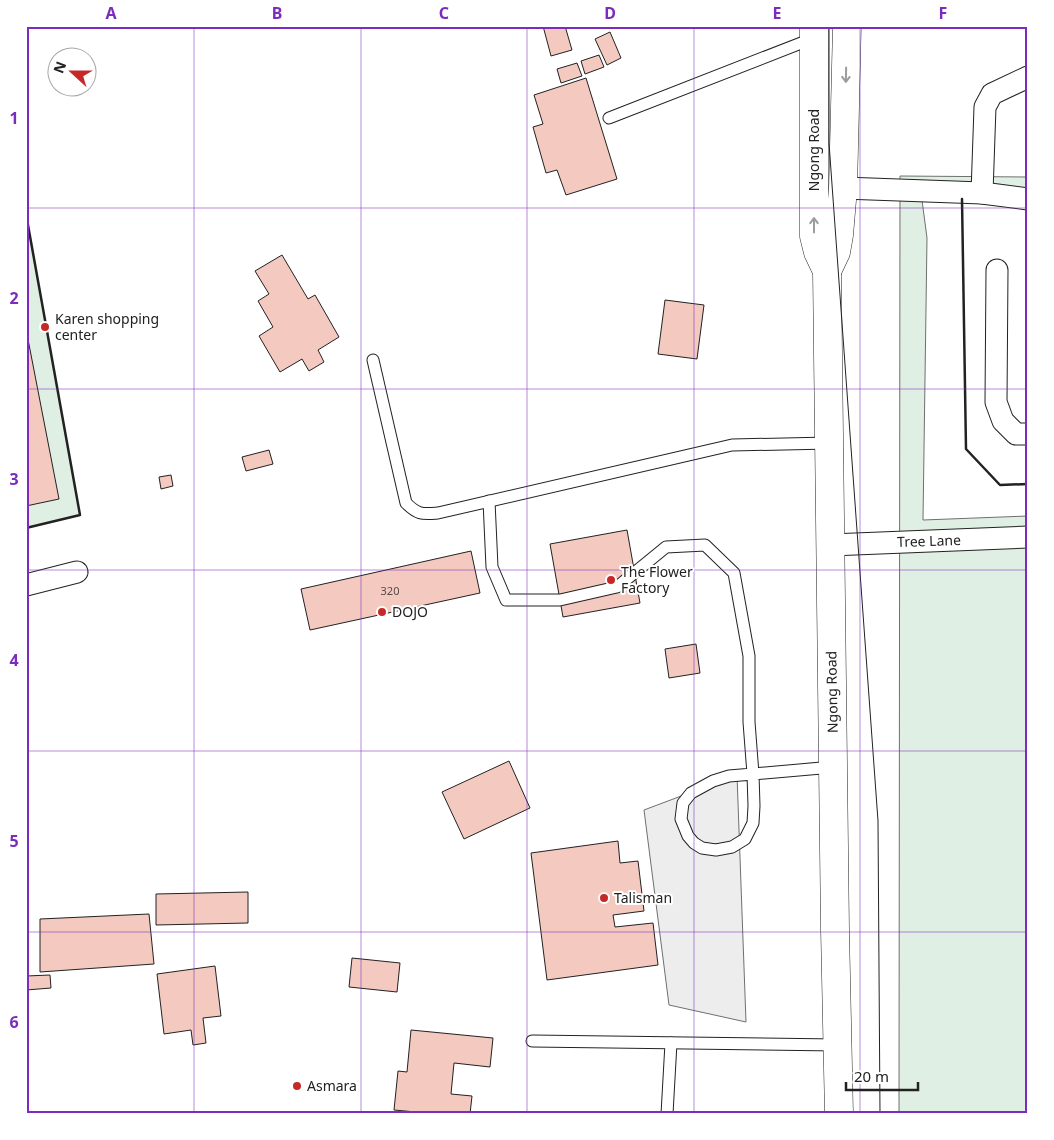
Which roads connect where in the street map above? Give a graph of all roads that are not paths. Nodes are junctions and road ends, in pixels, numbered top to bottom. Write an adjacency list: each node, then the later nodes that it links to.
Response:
1 (847, 26): 5 (main road, Ngong Road, one-way to 5)
2 (814, 32): 4 (lane); 9 (main road, Ngong Road, one-way to 2)
3 (1028, 77): 6 (street)
4 (608, 118)
5 (843, 188): 6 (street); 9 (main road, Ngong Road)
6 (982, 193): 7 (street)
7 (1028, 199)
8 (997, 270): 11 (street)
9 (827, 271): 12 (main road, Ngong Road)
10 (373, 360): 13 (lane)
11 (1028, 434)
12 (829, 443): 13 (lane); 15 (main road, Ngong Road)
13 (489, 501): 19 (lane)
14 (1028, 537): 15 (street, Tree Lane)
15 (830, 545): 18 (main road, Ngong Road)
16 (77, 572): 17 (street)
17 (26, 585)
18 (833, 767): 19 (lane); 22 (main road, Ngong Road)
19 (753, 774): 19 (lane)
20 (532, 1041): 21 (lane)
21 (671, 1043): 22 (lane); 23 (lane)
22 (837, 1045): 24 (main road, Ngong Road)
23 (667, 1114)
24 (839, 1114)

